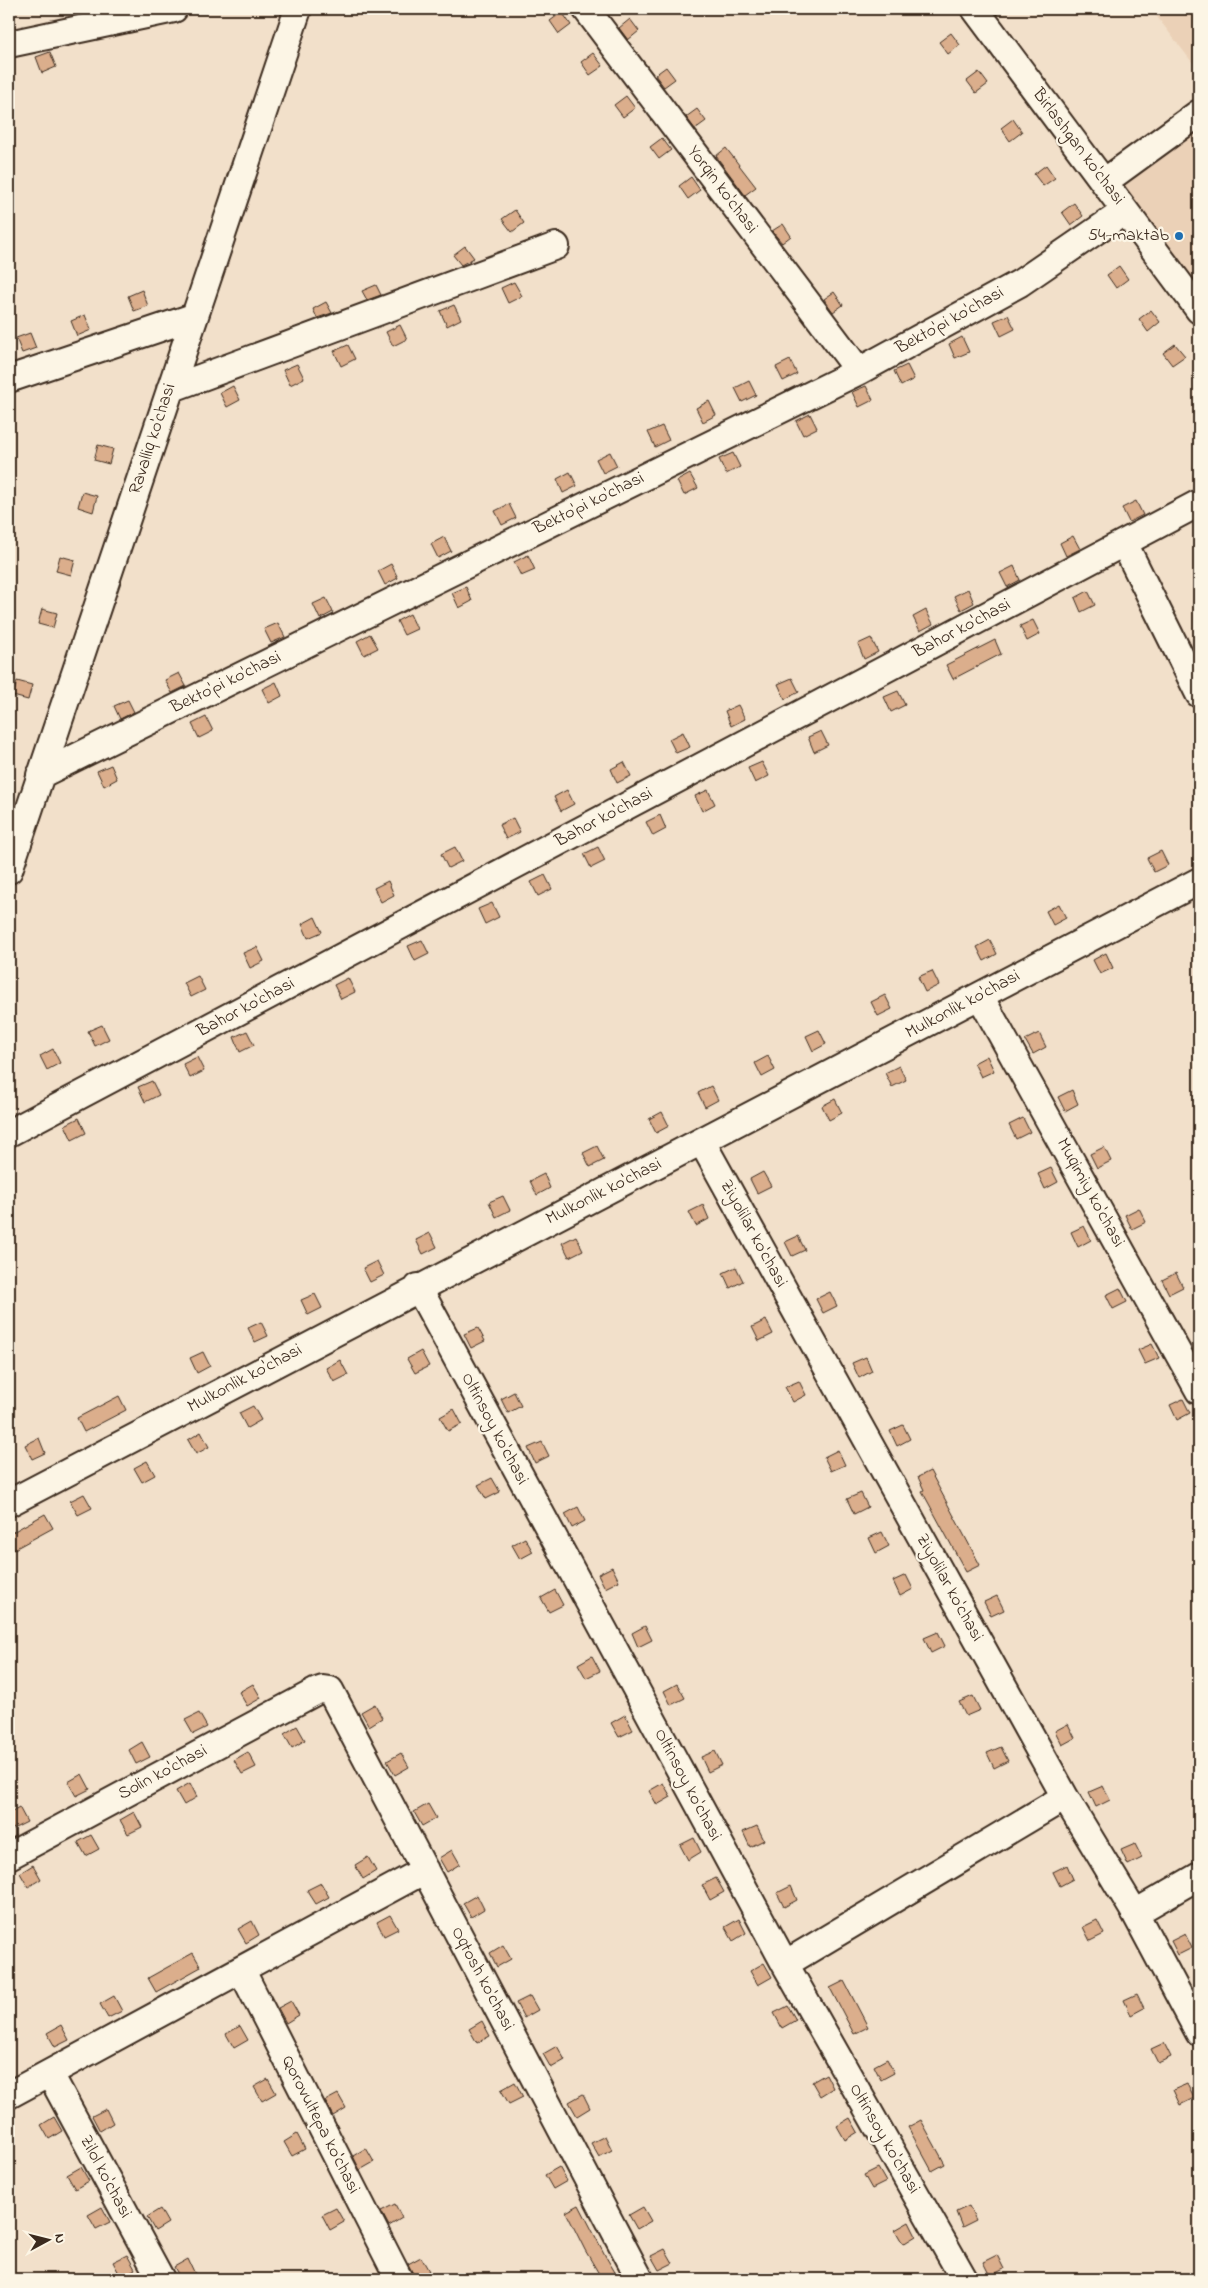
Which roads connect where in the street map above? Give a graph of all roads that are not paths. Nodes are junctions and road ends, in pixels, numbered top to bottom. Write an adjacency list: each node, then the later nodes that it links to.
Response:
1 (174, 9): 5 (street)
2 (298, 9): 11 (street, Ravalliq ko'chasi)
3 (586, 9): 12 (street, Yorqin ko'chasi)
4 (975, 9): 7 (street, Birlashgan ko'chasi)
5 (9, 44)
6 (1199, 113): 7 (street)
7 (1104, 182): 8 (street, Birlashgan ko'chasi)
8 (1125, 211): 10 (street, Birlashgan ko'chasi); 12 (street, Bekto'pi ko'chasi)
9 (556, 246): 14 (street)
10 (1199, 310)
11 (193, 318): 13 (street); 14 (street, Ravalliq ko'chasi)
12 (859, 371): 18 (street, Bekto'pi ko'chasi)
13 (9, 380)
14 (170, 388): 18 (street, Ravalliq ko'chasi)
15 (1199, 504): 16 (street, Bahor ko'chasi)
16 (1124, 543): 17 (street); 22 (street, Bahor ko'chasi)
17 (1199, 694)
18 (40, 775): 19 (street, Ravalliq ko'chasi)
19 (9, 870)
20 (1199, 881): 21 (street, Mulkonlik ko'chasi)
21 (980, 996): 23 (street, Mulkonlik ko'chasi); 25 (street, Muqimiy ko'chasi)
22 (9, 1133)
23 (702, 1142): 24 (street, Mulkonlik ko'chasi); 28 (street, Ziyolilar ko'chasi)
24 (418, 1287): 26 (street, Mulkonlik ko'chasi); 33 (street, Oltinsoy ko'chasi)
25 (1199, 1391)
26 (9, 1503)
27 (317, 1691): 29 (street, Solin ko'chasi); 30 (street, Oqtosh ko'chasi)
28 (1065, 1797): 32 (street, Ziyolilar ko'chasi); 33 (street)
29 (9, 1856)
30 (425, 1870): 34 (street); 40 (street, Oqtosh ko'chasi)
31 (1199, 1876): 32 (street)
32 (1135, 1913): 35 (street, Ziyolilar ko'chasi)
33 (784, 1964): 41 (street, Oltinsoy ko'chasi)
34 (242, 1971): 36 (street); 39 (street, Qorovultepa ko'chasi)
35 (1199, 2033)
36 (50, 2074): 37 (street); 38 (street, Zilol ko'chasi)
37 (9, 2095)
38 (161, 2279)
39 (398, 2279)
40 (640, 2279)
41 (964, 2279)

